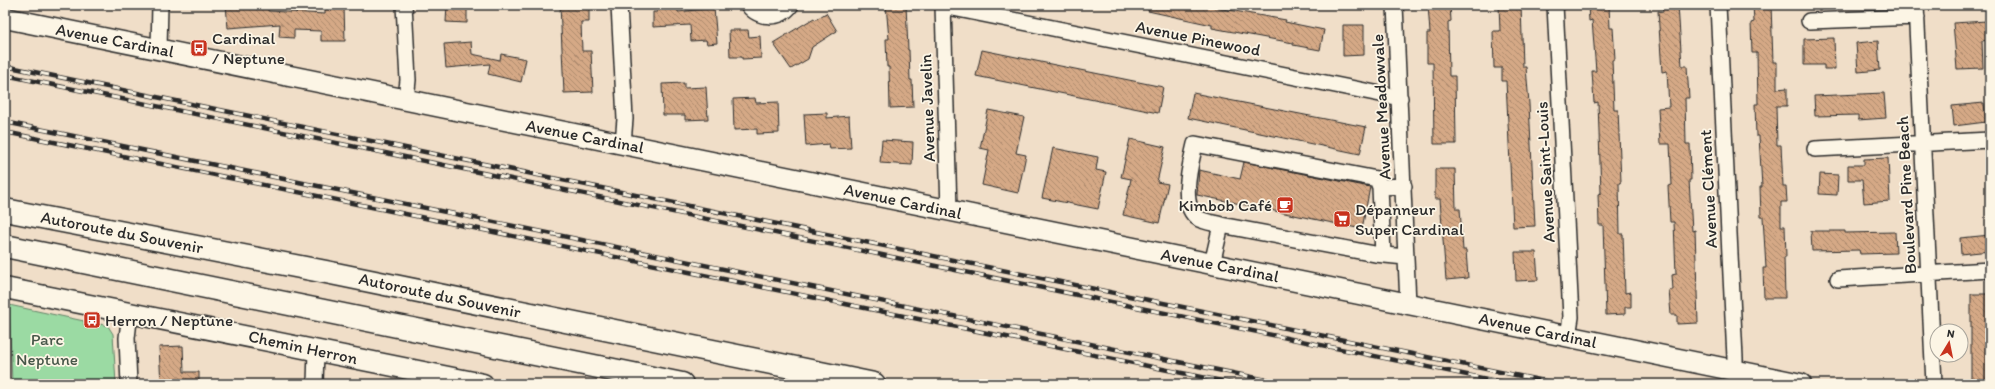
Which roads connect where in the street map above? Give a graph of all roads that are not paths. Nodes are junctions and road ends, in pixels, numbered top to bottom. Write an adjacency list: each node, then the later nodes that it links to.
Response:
1 (160, 5): 13 (street)
2 (404, 5): 15 (street)
3 (619, 5): 17 (street)
4 (748, 5): 5 (street)
5 (791, 5)
6 (943, 5): 14 (street, Avenue Pinewood); 24 (street, Avenue Javelin)
7 (1396, 5): 14 (street, Avenue Meadowvale)
8 (1555, 5): 37 (street, Avenue Saint-Louis)
9 (1718, 5): 39 (street, Avenue Clément)
10 (1916, 11): 12 (street); 18 (street, Boulevard Pine Beach)
11 (5, 18): 13 (main road, Avenue Cardinal)
12 (1809, 21)
13 (159, 49): 15 (main road, Avenue Cardinal)
14 (1400, 98): 20 (street, Avenue Meadowvale)
15 (406, 99): 17 (main road, Avenue Cardinal)
16 (1990, 140): 18 (street)
17 (623, 143): 24 (main road, Avenue Cardinal)
18 (1923, 144): 19 (street); 32 (street, Boulevard Pine Beach)
19 (1815, 149)
20 (1404, 186): 21 (street); 29 (street, Avenue Meadowvale)
21 (1380, 187): 26 (street); 28 (street)
22 (5, 202): 25 (highway)
23 (5, 210): 25 (highway, Autoroute du Souvenir)
24 (949, 210): 30 (main road, Avenue Cardinal)
25 (61, 220): 44 (highway, Autoroute du Souvenir)
26 (1221, 225): 28 (street); 30 (street)
27 (5, 246): 43 (highway)
28 (1383, 255): 29 (street)
29 (1405, 257): 35 (street, Avenue Meadowvale)
30 (1212, 264): 35 (main road, Avenue Cardinal)
31 (1990, 270): 32 (street)
32 (1929, 274): 33 (street); 46 (street, Boulevard Pine Beach)
33 (1838, 279)
34 (5, 288): 36 (main road, Chemin Herron)
35 (1408, 304): 37 (main road, Avenue Cardinal)
36 (130, 312): 38 (main road, Chemin Herron); 40 (street)
37 (1568, 336): 39 (main road, Avenue Cardinal)
38 (316, 350): 41 (street); 42 (main road, Chemin Herron)
39 (1735, 377): 45 (main road, Avenue Cardinal)
40 (129, 384)
41 (315, 384)
42 (483, 384)
43 (682, 384)
44 (874, 384)
45 (1800, 384)
46 (1934, 384)

